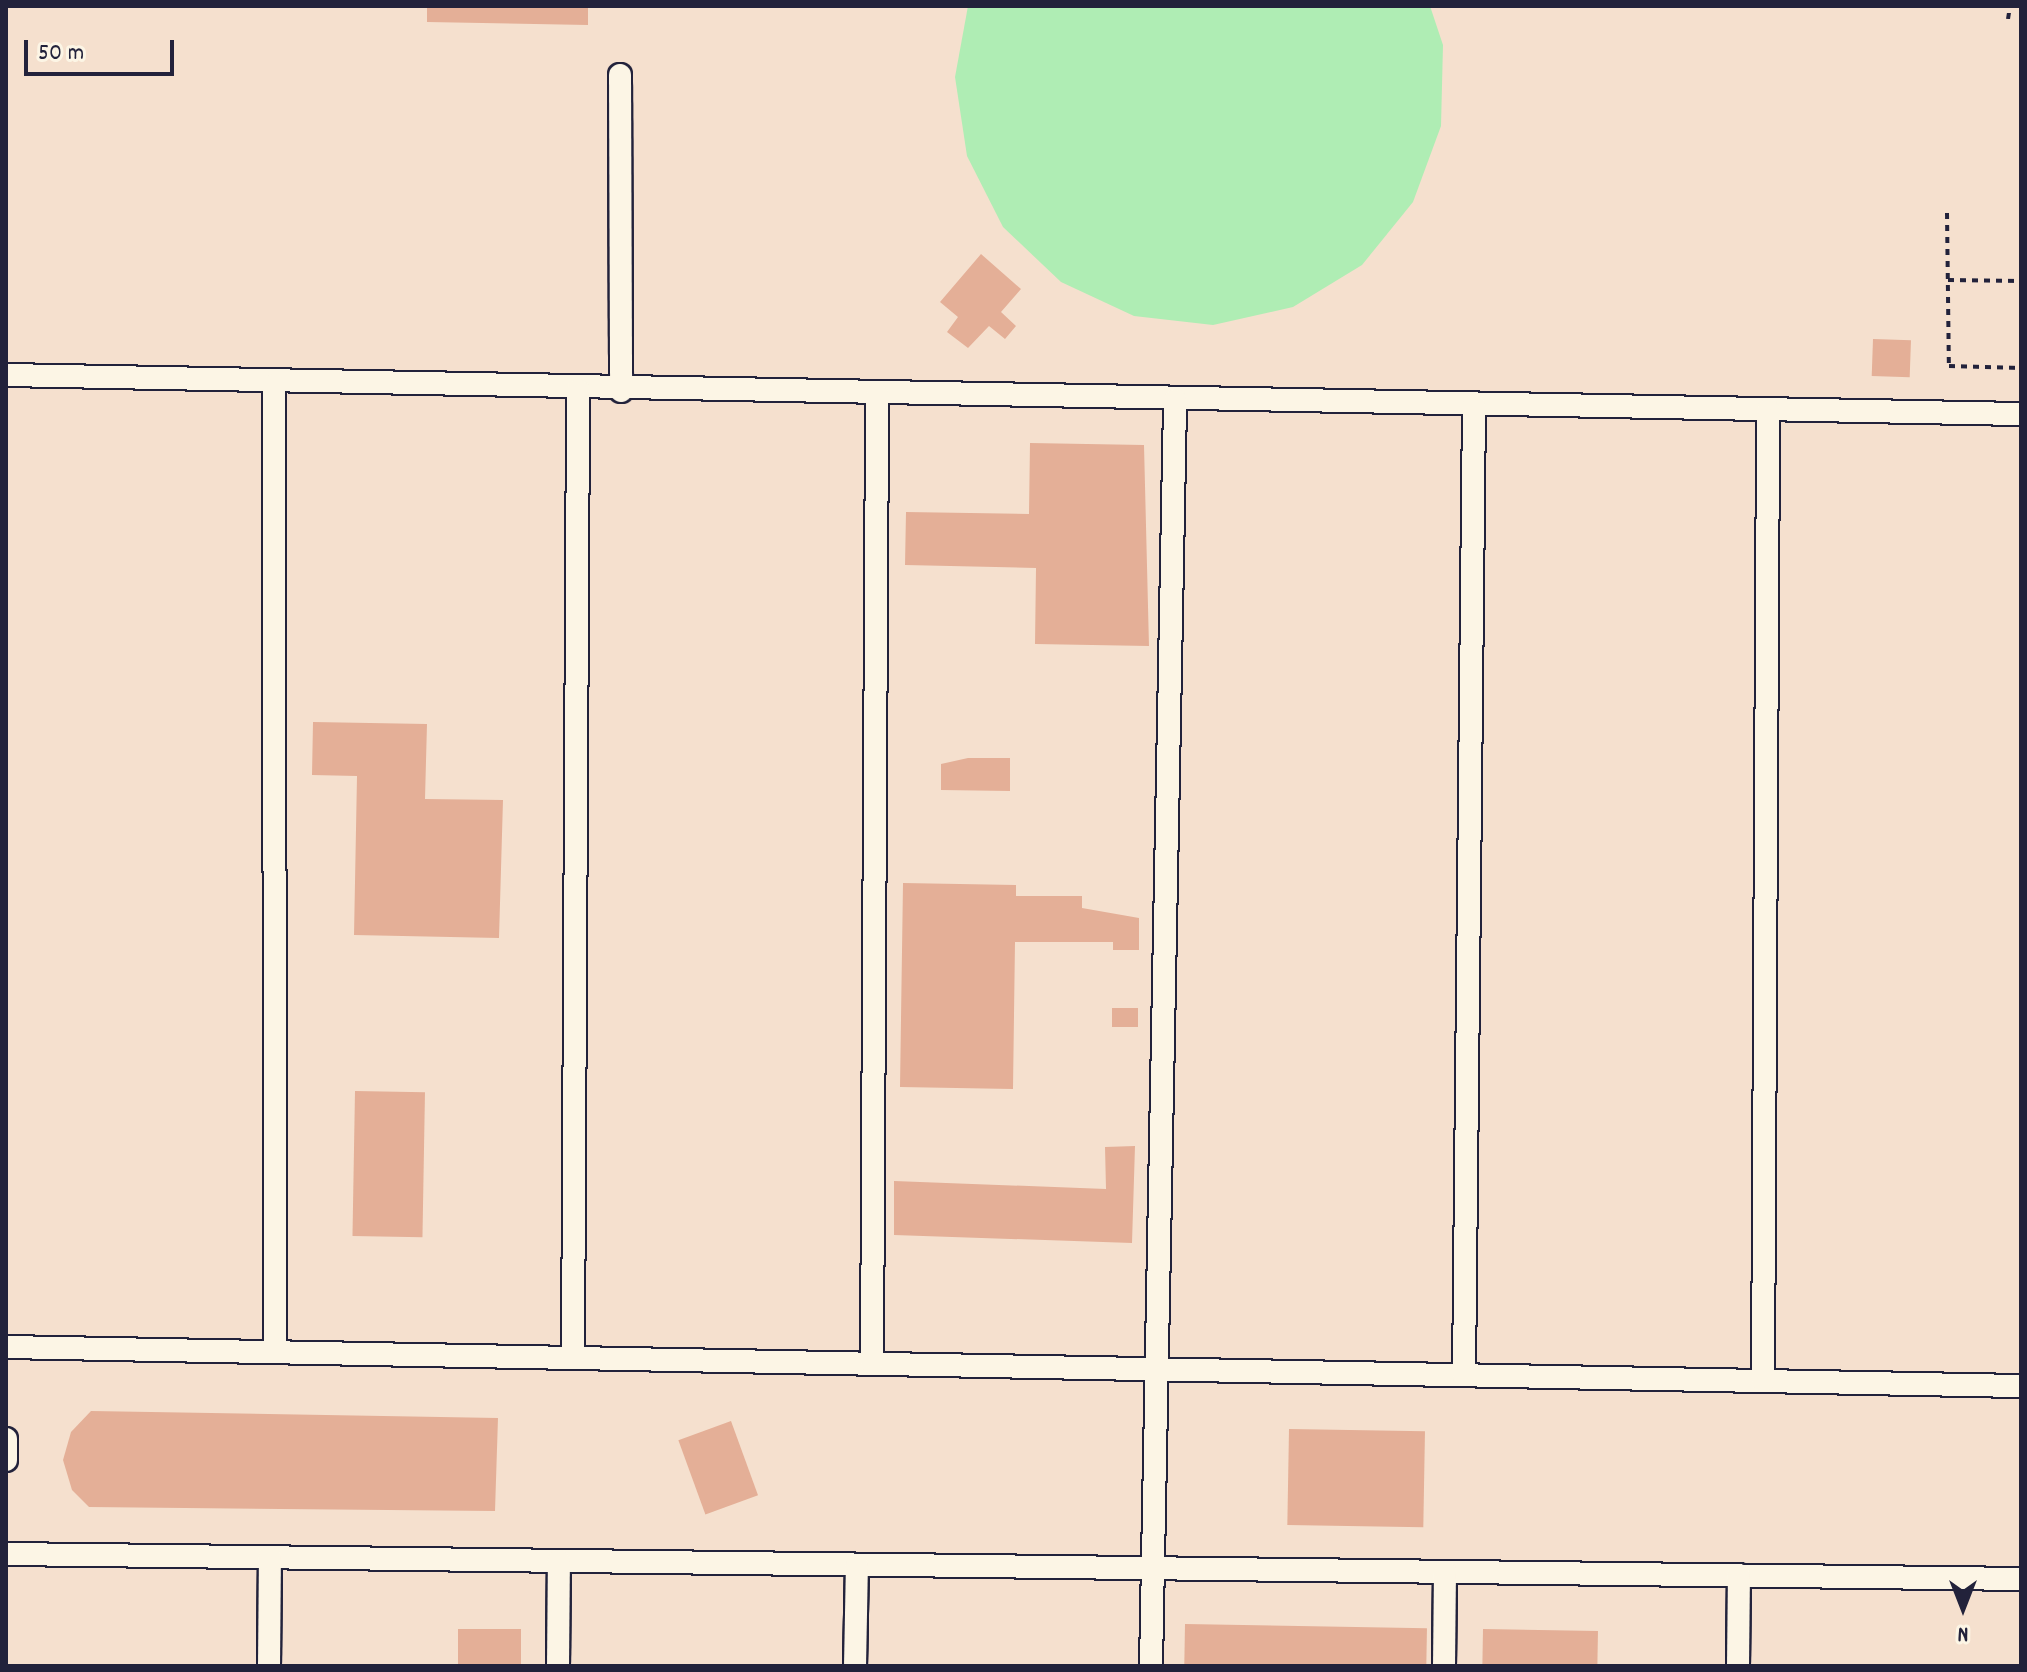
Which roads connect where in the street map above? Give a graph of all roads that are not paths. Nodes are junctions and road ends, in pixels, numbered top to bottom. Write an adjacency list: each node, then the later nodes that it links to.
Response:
1 (620, 75): 5 (street)
2 (6, 375): 3 (street)
3 (274, 385): 4 (street); 12 (street)
4 (578, 390): 5 (street); 13 (street)
5 (621, 391): 6 (street)
6 (877, 395): 7 (street); 14 (street)
7 (1175, 400): 8 (street); 15 (street)
8 (1474, 405): 9 (street); 16 (street)
9 (1768, 410): 10 (street); 17 (street)
10 (2021, 414)
11 (6, 1347): 12 (street)
12 (275, 1352): 13 (street)
13 (573, 1357): 14 (street)
14 (872, 1363): 15 (street)
15 (1151, 1367): 16 (street); 25 (street)
16 (1464, 1375): 17 (street)
17 (1763, 1381): 18 (street)
18 (2021, 1386)
19 (6, 1439): 20 (street)
20 (6, 1460)
21 (6, 1554): 22 (street)
22 (270, 1557): 23 (street); 29 (street)
23 (559, 1561): 24 (street); 30 (street)
24 (857, 1565): 25 (street); 31 (street)
25 (1151, 1568): 26 (street); 32 (street)
26 (1445, 1572): 27 (street); 33 (street)
27 (1739, 1575): 28 (street); 34 (street)
28 (2021, 1579)
29 (269, 1666)
30 (558, 1666)
31 (855, 1666)
32 (1151, 1666)
33 (1444, 1666)
34 (1738, 1666)

